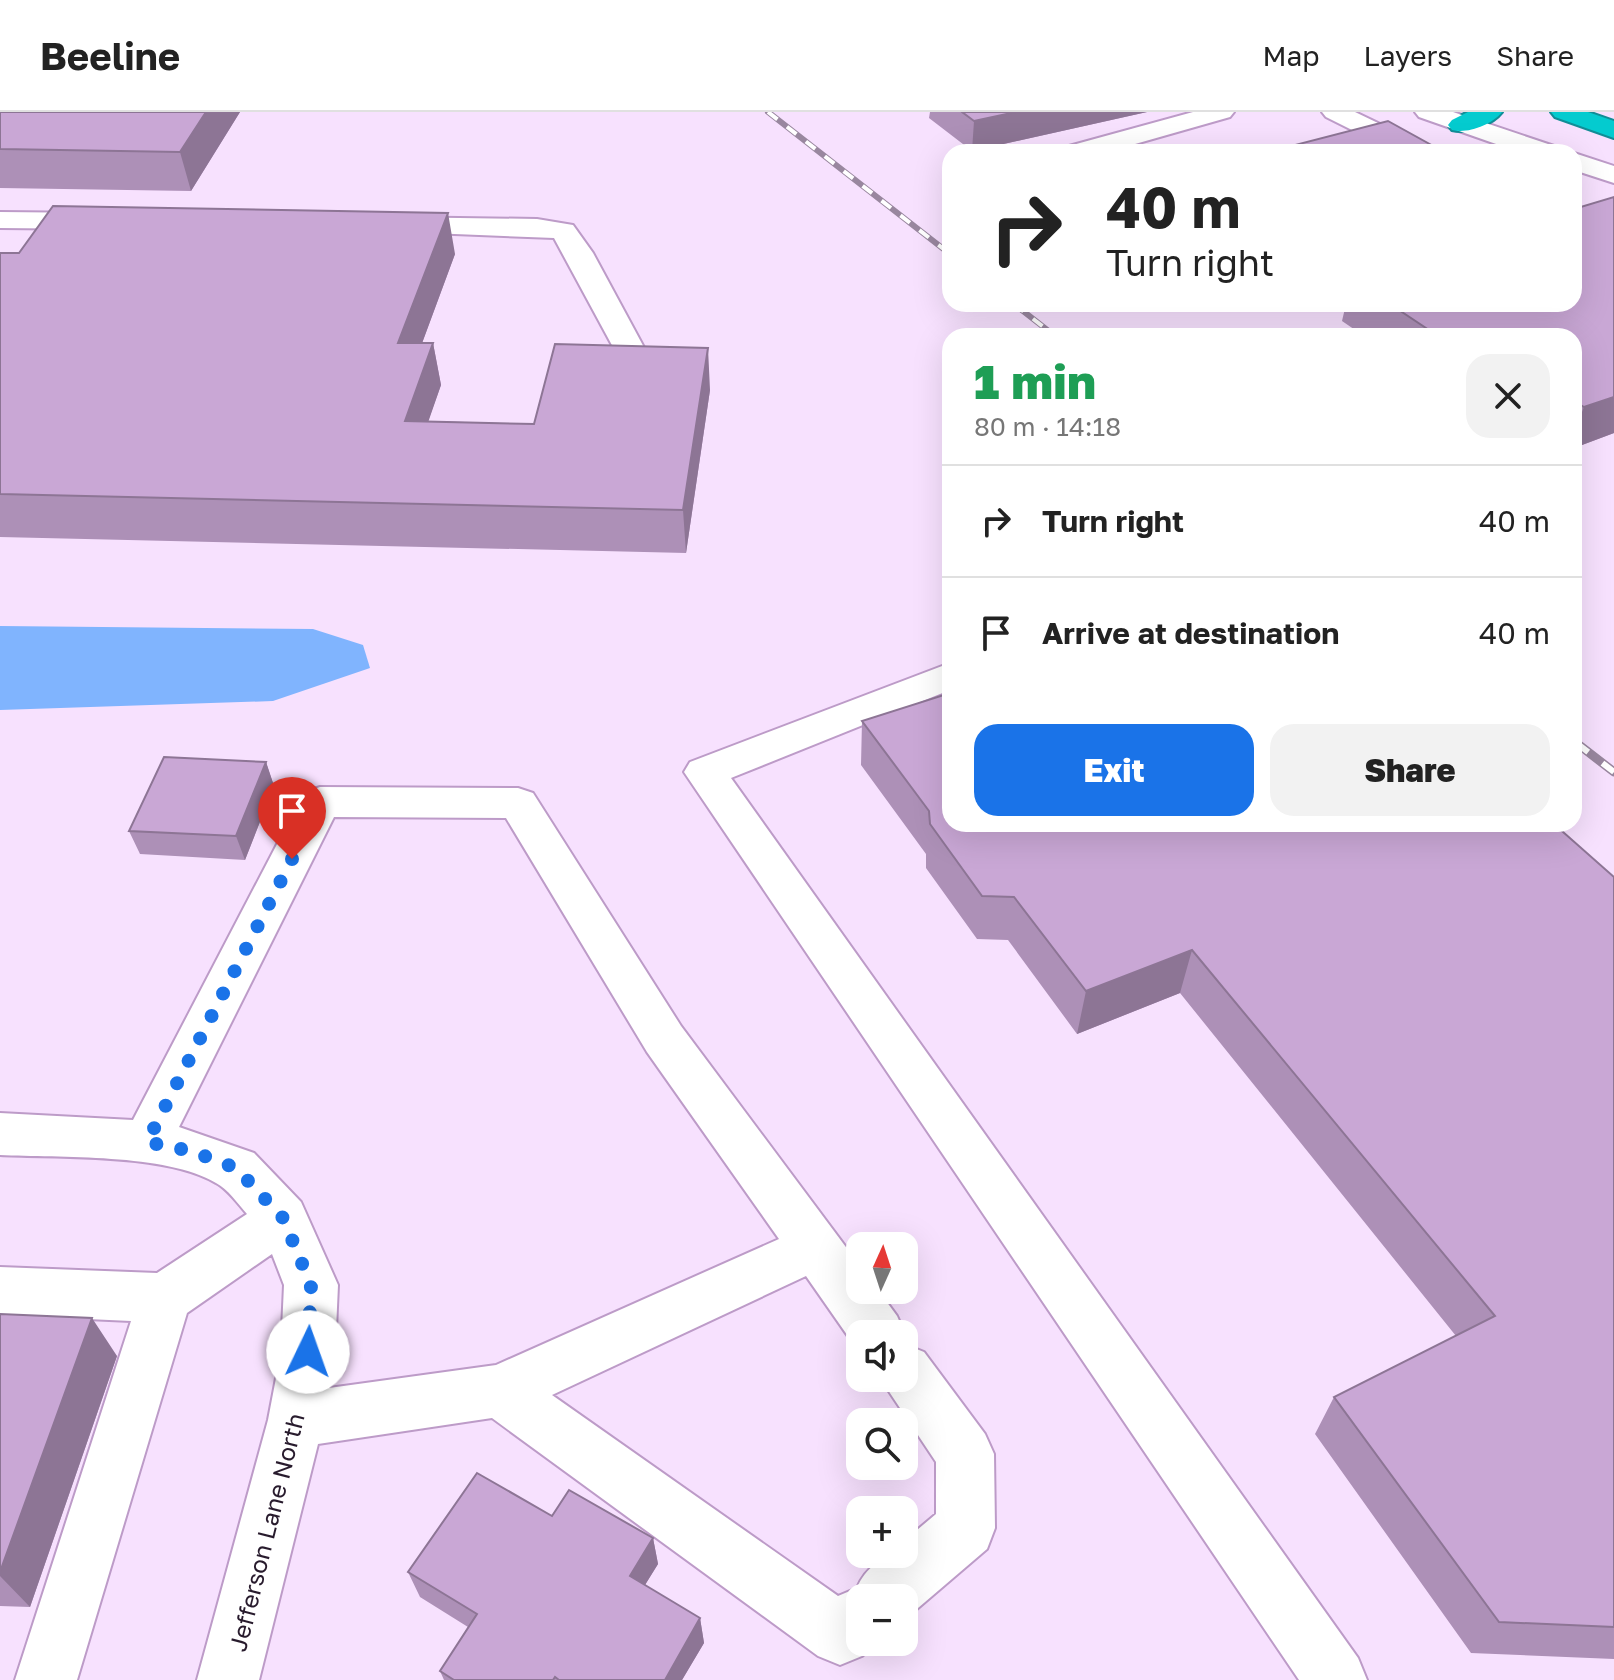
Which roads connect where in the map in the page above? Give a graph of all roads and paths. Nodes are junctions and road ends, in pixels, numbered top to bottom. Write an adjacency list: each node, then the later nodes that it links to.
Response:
1 (1221, 112): 8 (street)
2 (1335, 112): 9 (street)
3 (1428, 112): 6 (street)
4 (1489, 112): 6 (highway)
5 (1564, 112): 7 (highway)
6 (1461, 125): 10 (street)
7 (1614, 130)
8 (1107, 144)
9 (1401, 144)
10 (1520, 144)
11 (1582, 164): 12 (street)
12 (1614, 175)
13 (0, 220): 14 (street)
14 (126, 222)
15 (363, 225): 16 (street)
16 (631, 353)
17 (942, 679): 32 (street)
18 (0, 1134): 19 (street, Jefferson Lane North)
19 (147, 1142): 20 (street, Jefferson Lane North); 21 (street)
20 (283, 1218): 23 (street); 27 (street, Jefferson Lane North)
21 (815, 1247): 24 (street); 26 (street)
22 (0, 1291): 23 (street)
23 (165, 1298): 30 (street)
24 (868, 1320)
25 (918, 1389): 28 (street)
26 (500, 1391): 27 (street); 29 (street)
27 (296, 1420): 31 (street, Jefferson Lane North)
28 (900, 1584)
29 (846, 1629)
30 (46, 1680)
31 (228, 1680)
32 (1336, 1680)

